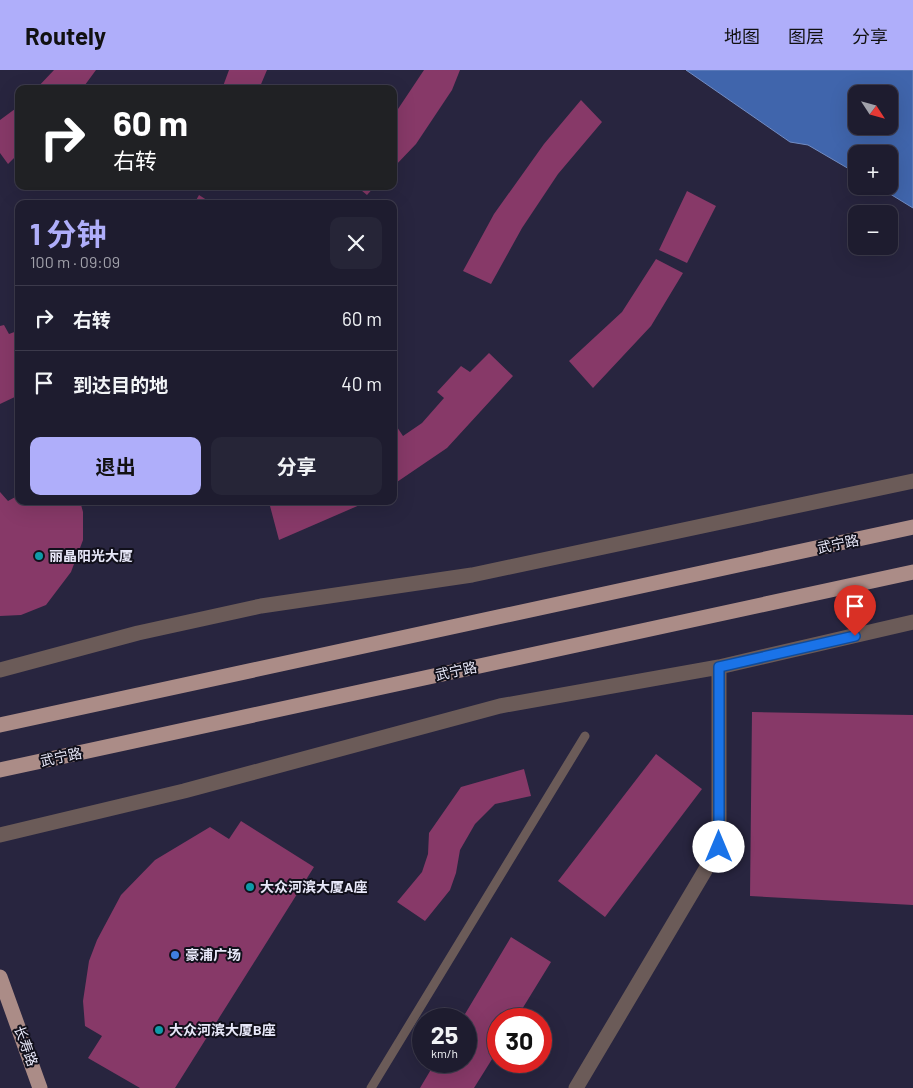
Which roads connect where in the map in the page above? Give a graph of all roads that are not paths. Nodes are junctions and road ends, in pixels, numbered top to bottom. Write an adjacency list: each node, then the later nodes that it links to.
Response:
1 (913, 481): 6 (street)
2 (913, 528): 7 (main road, 武宁路)
3 (913, 572): 9 (main road, 武宁路)
4 (913, 622): 5 (street)
5 (719, 667): 10 (street); 14 (street)
6 (0, 670)
7 (0, 724)
8 (585, 736): 13 (lane)
9 (0, 770)
10 (0, 835)
11 (0, 977): 12 (main road, 长寿路)
12 (40, 1088)
13 (371, 1088)
14 (576, 1088)

